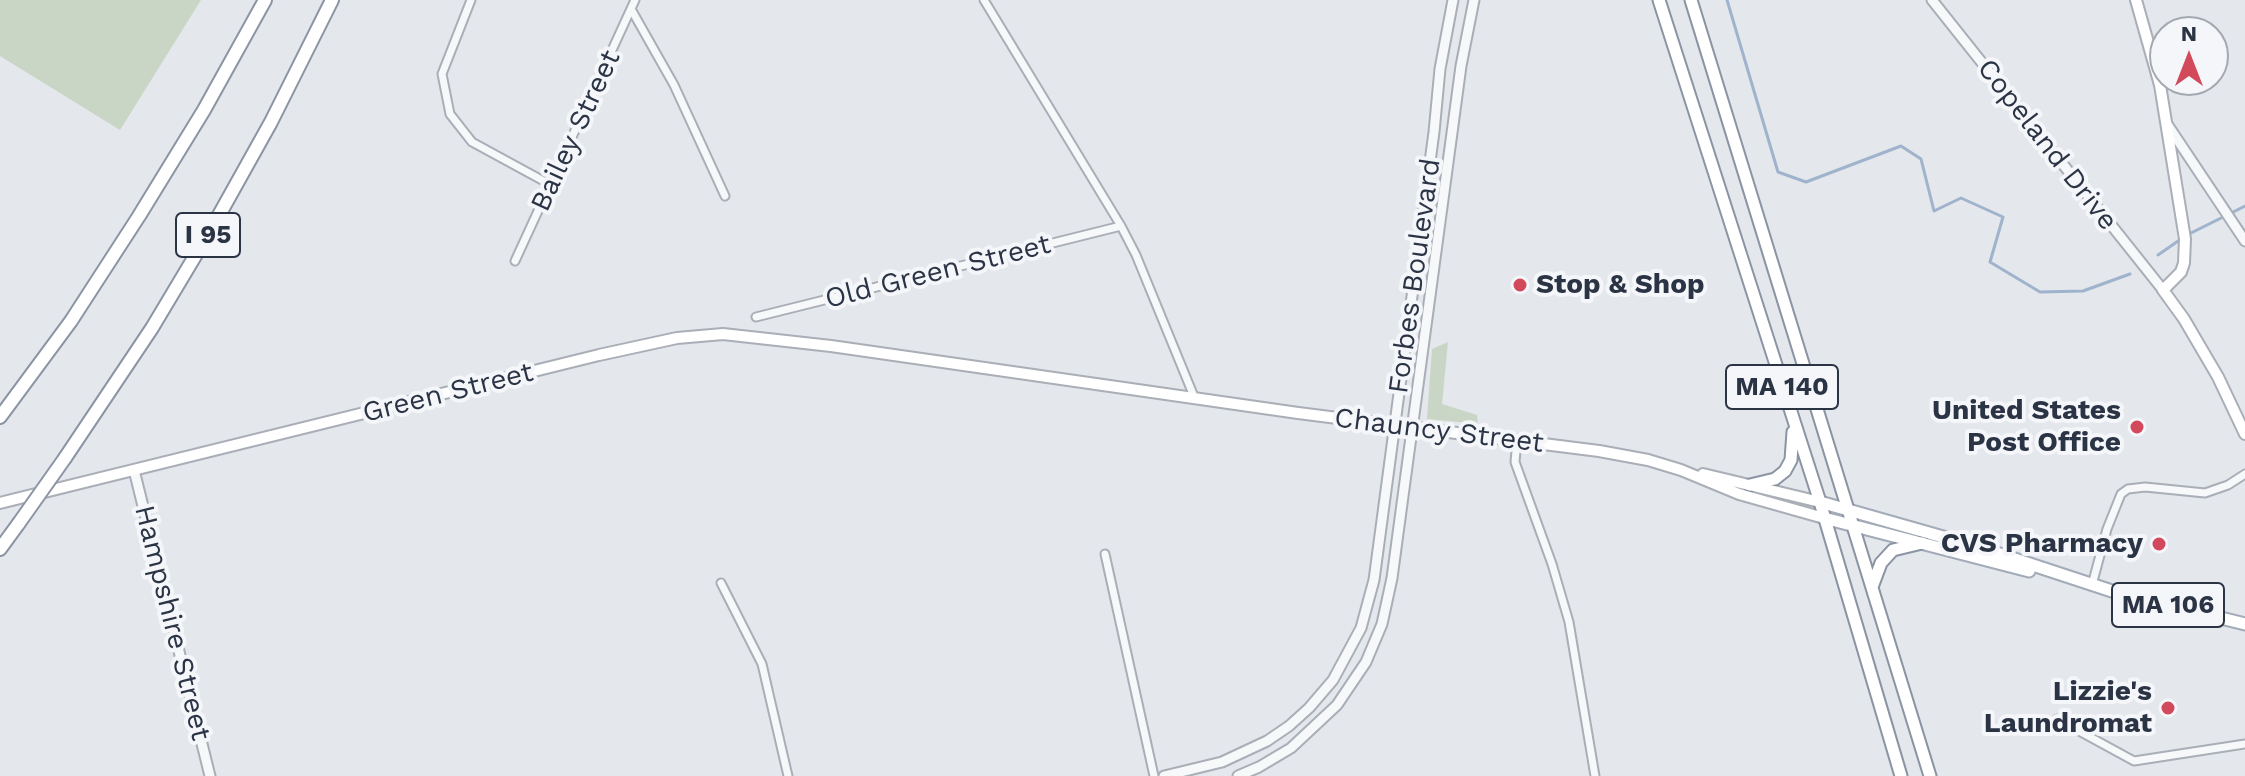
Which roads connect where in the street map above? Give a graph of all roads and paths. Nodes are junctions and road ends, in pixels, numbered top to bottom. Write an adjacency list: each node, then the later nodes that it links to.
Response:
1 (265, 0): 23 (highway, I 95)
2 (332, 0): 39 (highway, I 95, bridge)
3 (471, 0): 14 (street)
4 (635, 0): 12 (street, Bailey Street)
5 (984, 0): 16 (street)
6 (1453, 0): 25 (street, Forbes Boulevard)
7 (1474, 0): 26 (street, Forbes Boulevard)
8 (1659, 0): 24 (main road, MA 140)
9 (1691, 0): 35 (main road, MA 140)
10 (1932, 0): 19 (street, Copeland Drive)
11 (2136, 0): 13 (main road)
12 (630, 9): 14 (street, Bailey Street); 15 (street)
13 (2165, 121): 17 (street); 19 (main road)
14 (551, 185): 18 (street, Bailey Street)
15 (725, 196)
16 (1121, 226): 20 (street, Old Green Street); 22 (street)
17 (2245, 241)
18 (515, 261)
19 (2163, 290): 27 (main road, Copeland Drive)
20 (756, 317)
21 (902, 356): 22 (main road, Chauncy Street / MA 106); 29 (main road, Green Street / MA 106)
22 (1195, 399): 25 (main road, Chauncy Street / MA 106)
23 (0, 417)
24 (1794, 423): 32 (main road); 33 (main road, MA 140)
25 (1395, 425): 26 (main road, Chauncy Street / MA 106); 50 (street, Forbes Boulevard)
26 (1413, 428): 28 (main road, Chauncy Street / MA 106); 51 (street, Forbes Boulevard)
27 (2245, 434)
28 (1517, 440): 30 (main road, Chauncy Street / MA 106); 52 (street)
29 (134, 470): 34 (main road, Green Street / MA 106); 47 (street, Hampshire Street)
30 (1681, 470): 32 (main road, Chauncy Street / MA 106); 36 (main road, Chauncy Street / MA 106)
31 (2245, 474): 42 (street)
32 (1750, 485): 33 (main road, Chauncy Street / MA 106)
33 (1820, 502): 35 (main road, Chauncy Street / MA 106); 36 (main road, MA 140)
34 (0, 503)
35 (1848, 509): 37 (main road, MA 140); 42 (main road, Chauncy Street / MA 106)
36 (1824, 518): 37 (main road, Chauncy Street / MA 106); 53 (main road, MA 140)
37 (1853, 525): 38 (main road, Chauncy Street / MA 106); 43 (main road, MA 140)
38 (1922, 543): 42 (main road, Chauncy Street / MA 106); 43 (main road)
39 (0, 549)
40 (1105, 554): 49 (street)
41 (721, 583): 48 (street)
42 (2092, 585): 44 (main road, Chauncy Street / MA 106)
43 (1872, 588): 54 (main road, MA 140)
44 (2245, 624)
45 (2057, 719): 46 (street)
46 (2245, 744)
47 (210, 776)
48 (788, 776)
49 (1154, 776)
50 (1164, 776)
51 (1238, 776)
52 (1595, 776)
53 (1901, 776)
54 (1930, 776)

